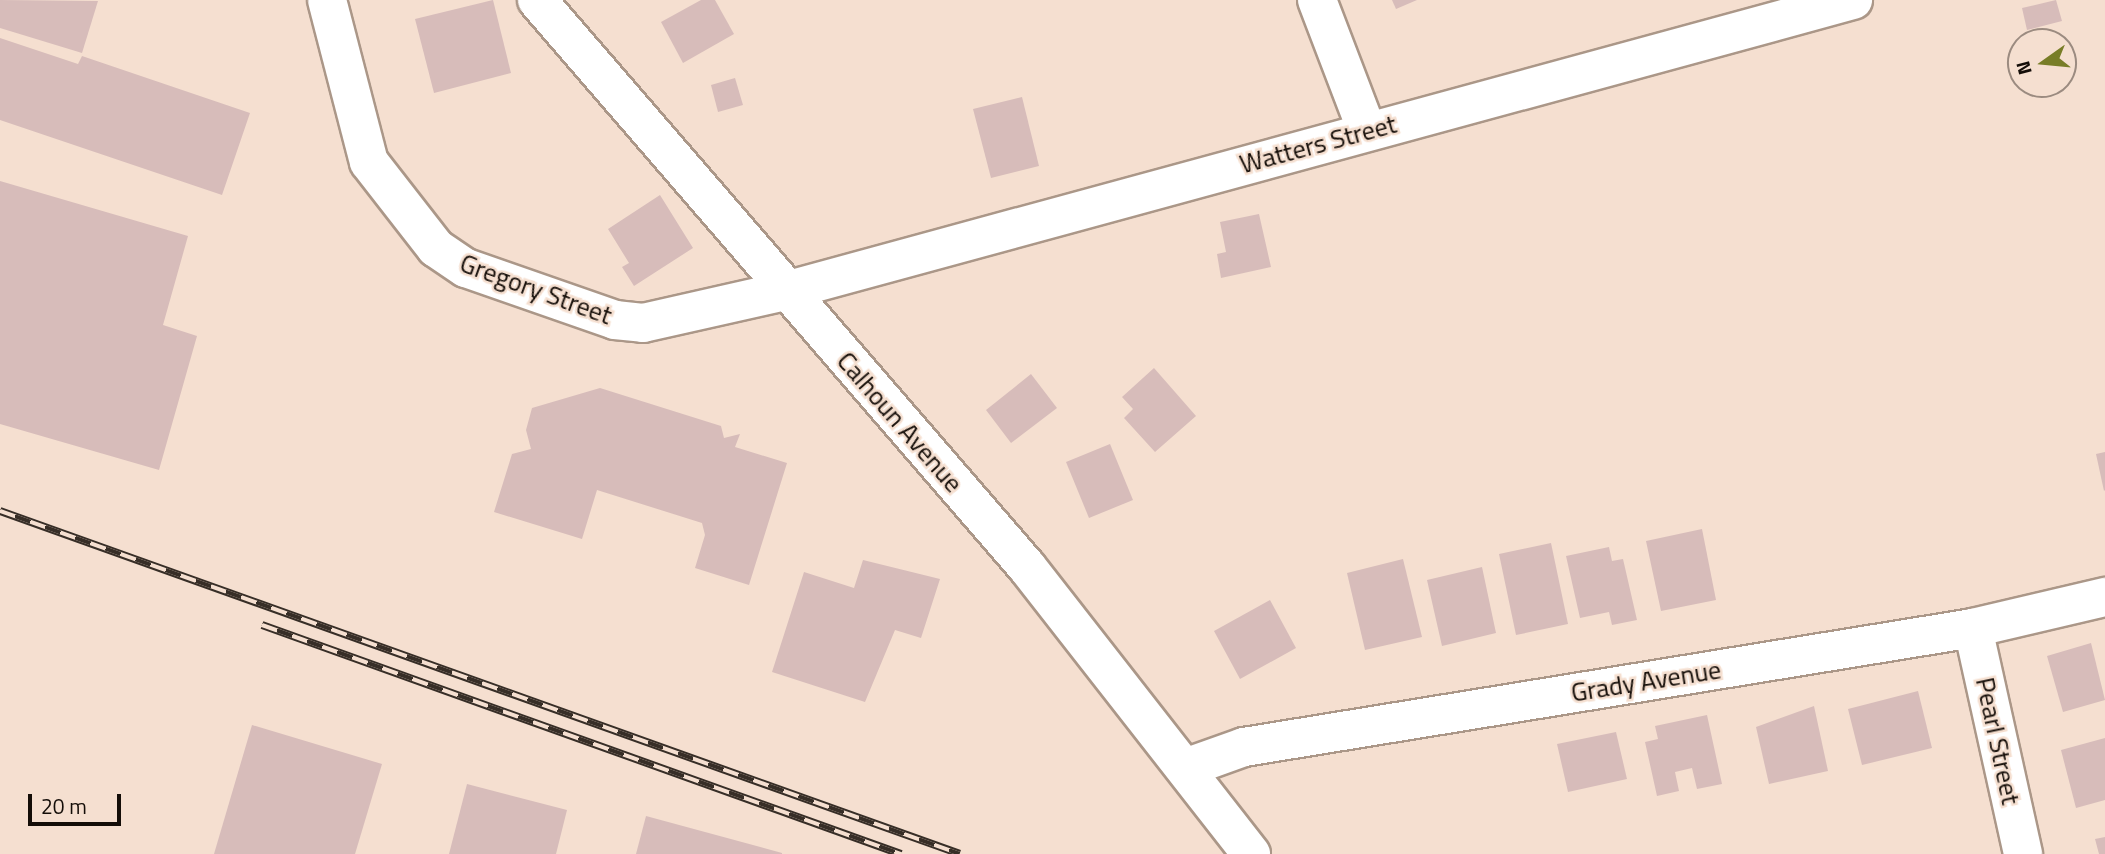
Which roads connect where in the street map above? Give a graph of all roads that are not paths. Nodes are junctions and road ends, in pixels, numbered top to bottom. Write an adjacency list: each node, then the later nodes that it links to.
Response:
1 (327, 0): 6 (street, Gregory Street)
2 (537, 0): 6 (street, Calhoun Avenue)
3 (1317, 0): 5 (street)
4 (1853, 0): 5 (street, Watters Street)
5 (1367, 131): 6 (street, Watters Street)
6 (785, 291): 9 (street, Calhoun Avenue)
7 (2105, 597): 8 (street, Grady Avenue)
8 (1973, 628): 9 (street, Grady Avenue); 11 (street, Pearl Street)
9 (1188, 767): 10 (street, Calhoun Avenue)
10 (1251, 854)
11 (2023, 854)

